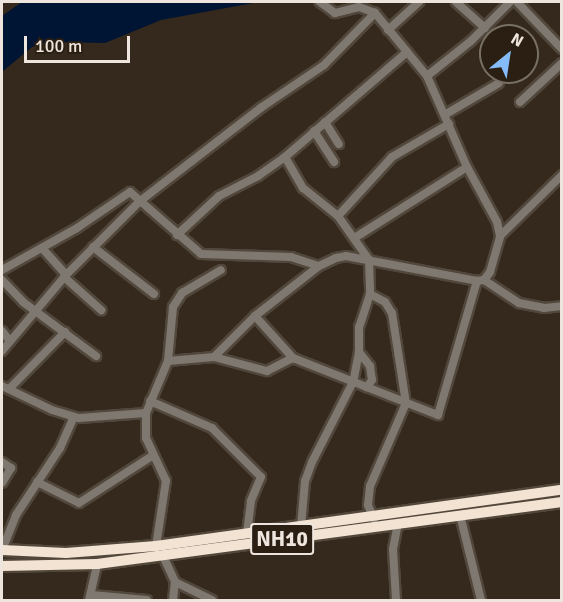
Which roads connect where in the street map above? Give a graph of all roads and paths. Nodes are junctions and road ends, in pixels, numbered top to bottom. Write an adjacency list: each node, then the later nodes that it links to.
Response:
1 (320, 2): 6 (street)
2 (419, 2): 9 (street)
3 (456, 2): 7 (street)
4 (510, 2): 8 (street)
5 (517, 2): 11 (street)
6 (375, 13): 9 (street); 26 (street)
7 (481, 24)
8 (489, 24)
9 (388, 30): 12 (street)
10 (479, 33): 14 (street)
11 (561, 49)
12 (407, 52): 14 (street); 18 (street)
13 (561, 63): 16 (street)
14 (427, 76): 17 (street)
15 (497, 84): 17 (street)
16 (520, 102)
17 (446, 114): 19 (street)
18 (325, 122): 20 (street); 21 (street)
19 (449, 124): 24 (street); 27 (street)
20 (314, 131): 22 (street); 23 (street)
21 (339, 144)
22 (285, 157): 27 (street); 28 (street)
23 (334, 162)
24 (467, 167): 29 (street); 30 (street)
25 (561, 175): 29 (street)
26 (139, 202): 28 (street); 31 (street); 32 (street)
27 (338, 216): 30 (street)
28 (177, 235): 34 (street)
29 (500, 236): 39 (street)
30 (356, 237): 33 (street)
31 (93, 246): 37 (street); 40 (street)
32 (42, 248): 35 (street); 37 (street)
33 (369, 260): 34 (street); 39 (street); 41 (street)
34 (319, 266): 45 (street)
35 (2, 270)
36 (221, 270): 54 (street)
37 (65, 276): 43 (street); 44 (street)
38 (2, 280): 43 (street)
39 (481, 280): 42 (street); 59 (street)
40 (154, 294)
41 (370, 294): 50 (street); 59 (street)
42 (561, 306)
43 (33, 310): 47 (street); 48 (street)
44 (101, 310)
45 (255, 316): 52 (street); 53 (street)
46 (2, 331): 48 (street)
47 (65, 332): 51 (street); 57 (street)
48 (9, 339): 49 (street)
49 (2, 351)
50 (359, 352): 55 (street); 56 (street)
51 (96, 356)
52 (214, 357): 53 (street); 54 (street)
53 (292, 358): 55 (street)
54 (168, 361): 58 (street)
55 (353, 382): 56 (street); 71 (street)
56 (367, 387): 59 (street)
57 (5, 388): 61 (street)
58 (150, 401): 60 (street); 72 (street)
59 (406, 403): 69 (street)
60 (147, 412): 61 (street); 62 (street)
61 (74, 417): 65 (street)
62 (152, 456): 65 (street); 73 (street)
63 (2, 462): 64 (street)
64 (2, 483)
65 (37, 483): 74 (street)
66 (561, 490): 69 (highway)
67 (561, 502): 68 (highway, NH10)
68 (460, 515): 70 (highway, NH10); 84 (street)
69 (375, 521): 70 (highway, NH10); 71 (highway); 75 (highway, NH10)
70 (398, 524): 83 (street)
71 (301, 527): 72 (highway)
72 (247, 534): 73 (highway)
73 (156, 546): 74 (highway)
74 (2, 550)
75 (163, 556): 76 (highway, NH10); 78 (street)
76 (97, 564): 77 (highway, NH10); 79 (street)
77 (2, 566)
78 (175, 582): 81 (street); 82 (street)
79 (91, 598): 80 (street)
80 (147, 600)
81 (173, 600)
82 (212, 600)
83 (396, 600)
84 (481, 600)

